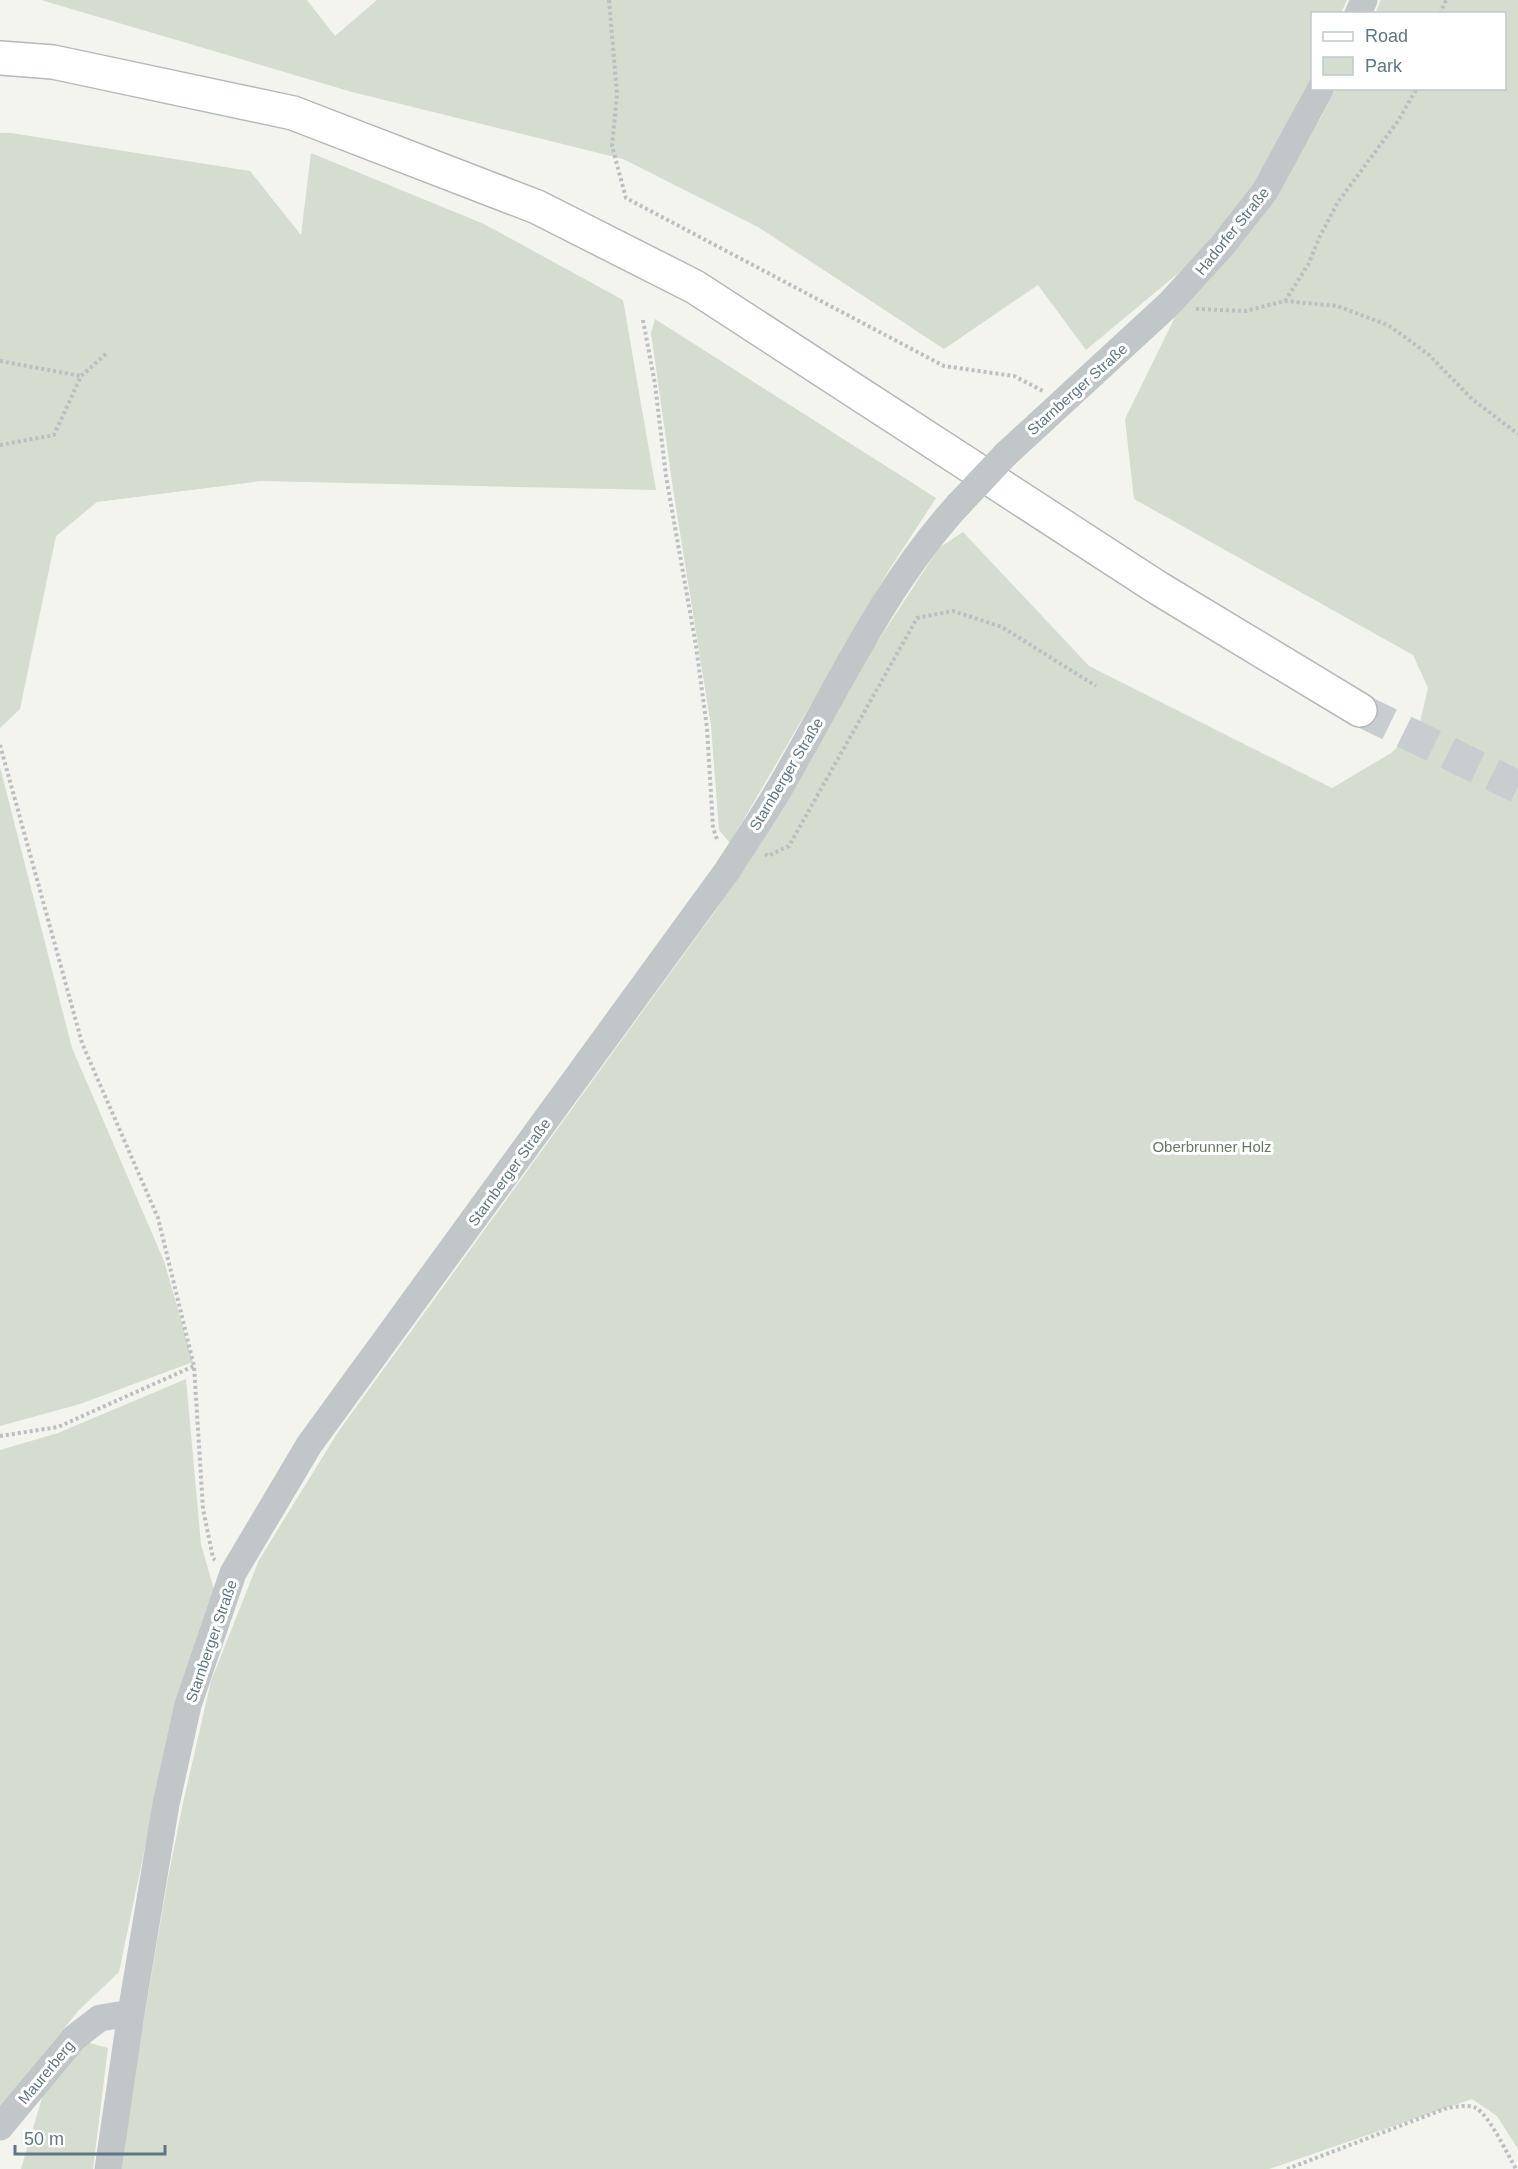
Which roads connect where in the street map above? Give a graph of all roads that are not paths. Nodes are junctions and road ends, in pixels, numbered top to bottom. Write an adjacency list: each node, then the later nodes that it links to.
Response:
1 (0, 58): 4 (main road)
2 (1320, 90): 3 (street, Hadorfer Straße)
3 (1169, 304): 5 (street, Starnberger Straße, bridge)
4 (1360, 710)
5 (130, 2013): 6 (street, Maurerberg); 7 (street, Starnberger Straße)
6 (0, 2127)
7 (108, 2169)

